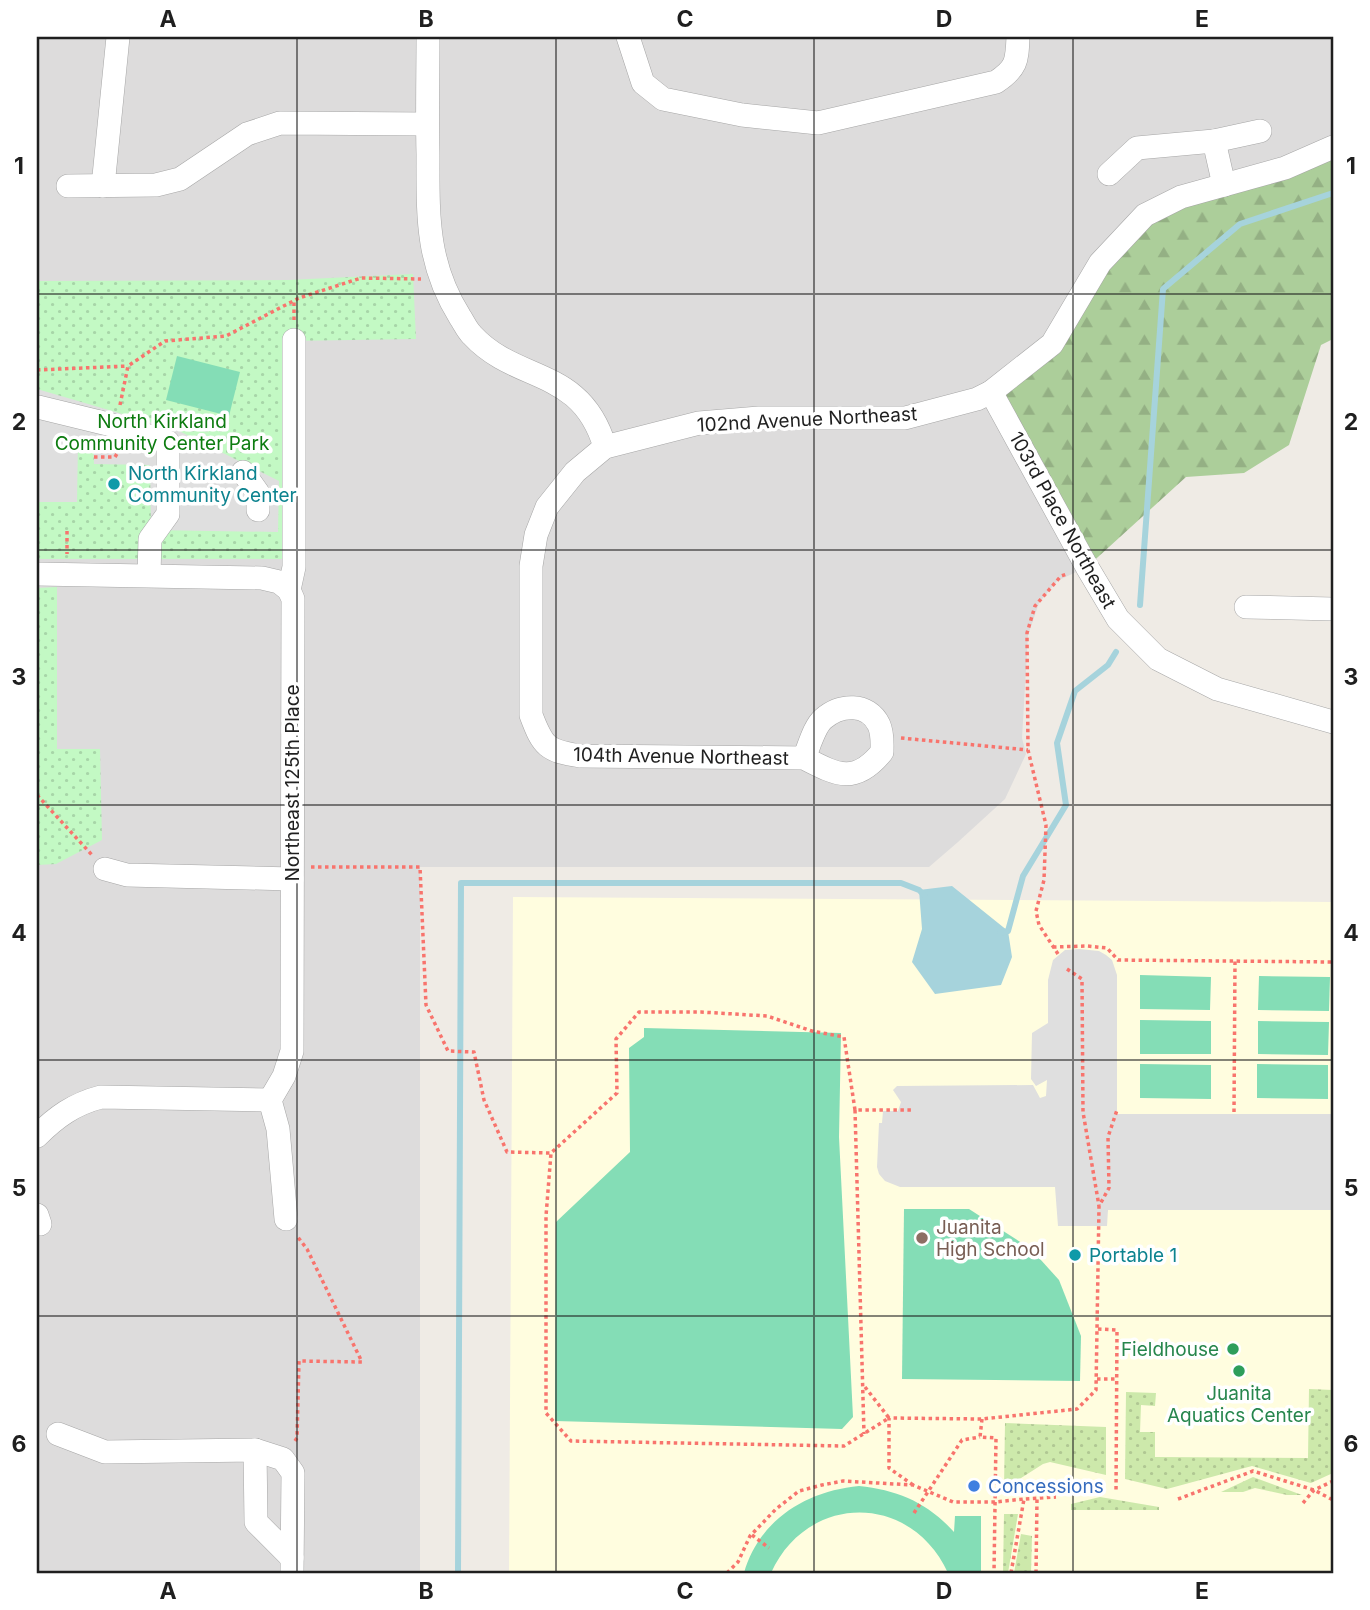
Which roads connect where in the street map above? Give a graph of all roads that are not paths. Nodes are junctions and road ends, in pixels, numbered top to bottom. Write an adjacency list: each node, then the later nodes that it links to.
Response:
1 (118, 37): 12 (street)
2 (428, 37): 5 (street)
3 (628, 37): 4 (street)
4 (1018, 48)
5 (427, 124): 12 (street); 16 (street)
6 (1260, 131): 7 (street)
7 (1214, 141): 9 (street); 10 (street)
8 (1333, 147): 10 (street, 102nd Avenue Northeast)
9 (1109, 174)
10 (1224, 185): 14 (street, 102nd Avenue Northeast)
11 (68, 186): 12 (street)
12 (103, 186)
13 (293, 340): 21 (street, Northeast 125th Place)
14 (991, 392): 16 (street, 102nd Avenue Northeast); 24 (street, 103rd Place Northeast)
15 (38, 407): 20 (street)
16 (604, 446): 25 (street, 104th Avenue Northeast)
17 (243, 472): 18 (street)
18 (258, 510)
19 (37, 574): 20 (street)
20 (149, 575): 21 (street)
21 (289, 590): 27 (street, Northeast 125th Place)
22 (1246, 607): 23 (street)
23 (1333, 609)
24 (1333, 722)
25 (804, 758): 25 (street, 104th Avenue Northeast)
26 (105, 869): 27 (street)
27 (292, 879): 28 (street, Northeast 125th Place)
28 (270, 1100): 29 (street); 30 (street)
29 (37, 1136)
30 (286, 1219)
31 (58, 1434): 32 (street)
32 (255, 1450): 33 (street); 33 (street)
33 (292, 1565)

